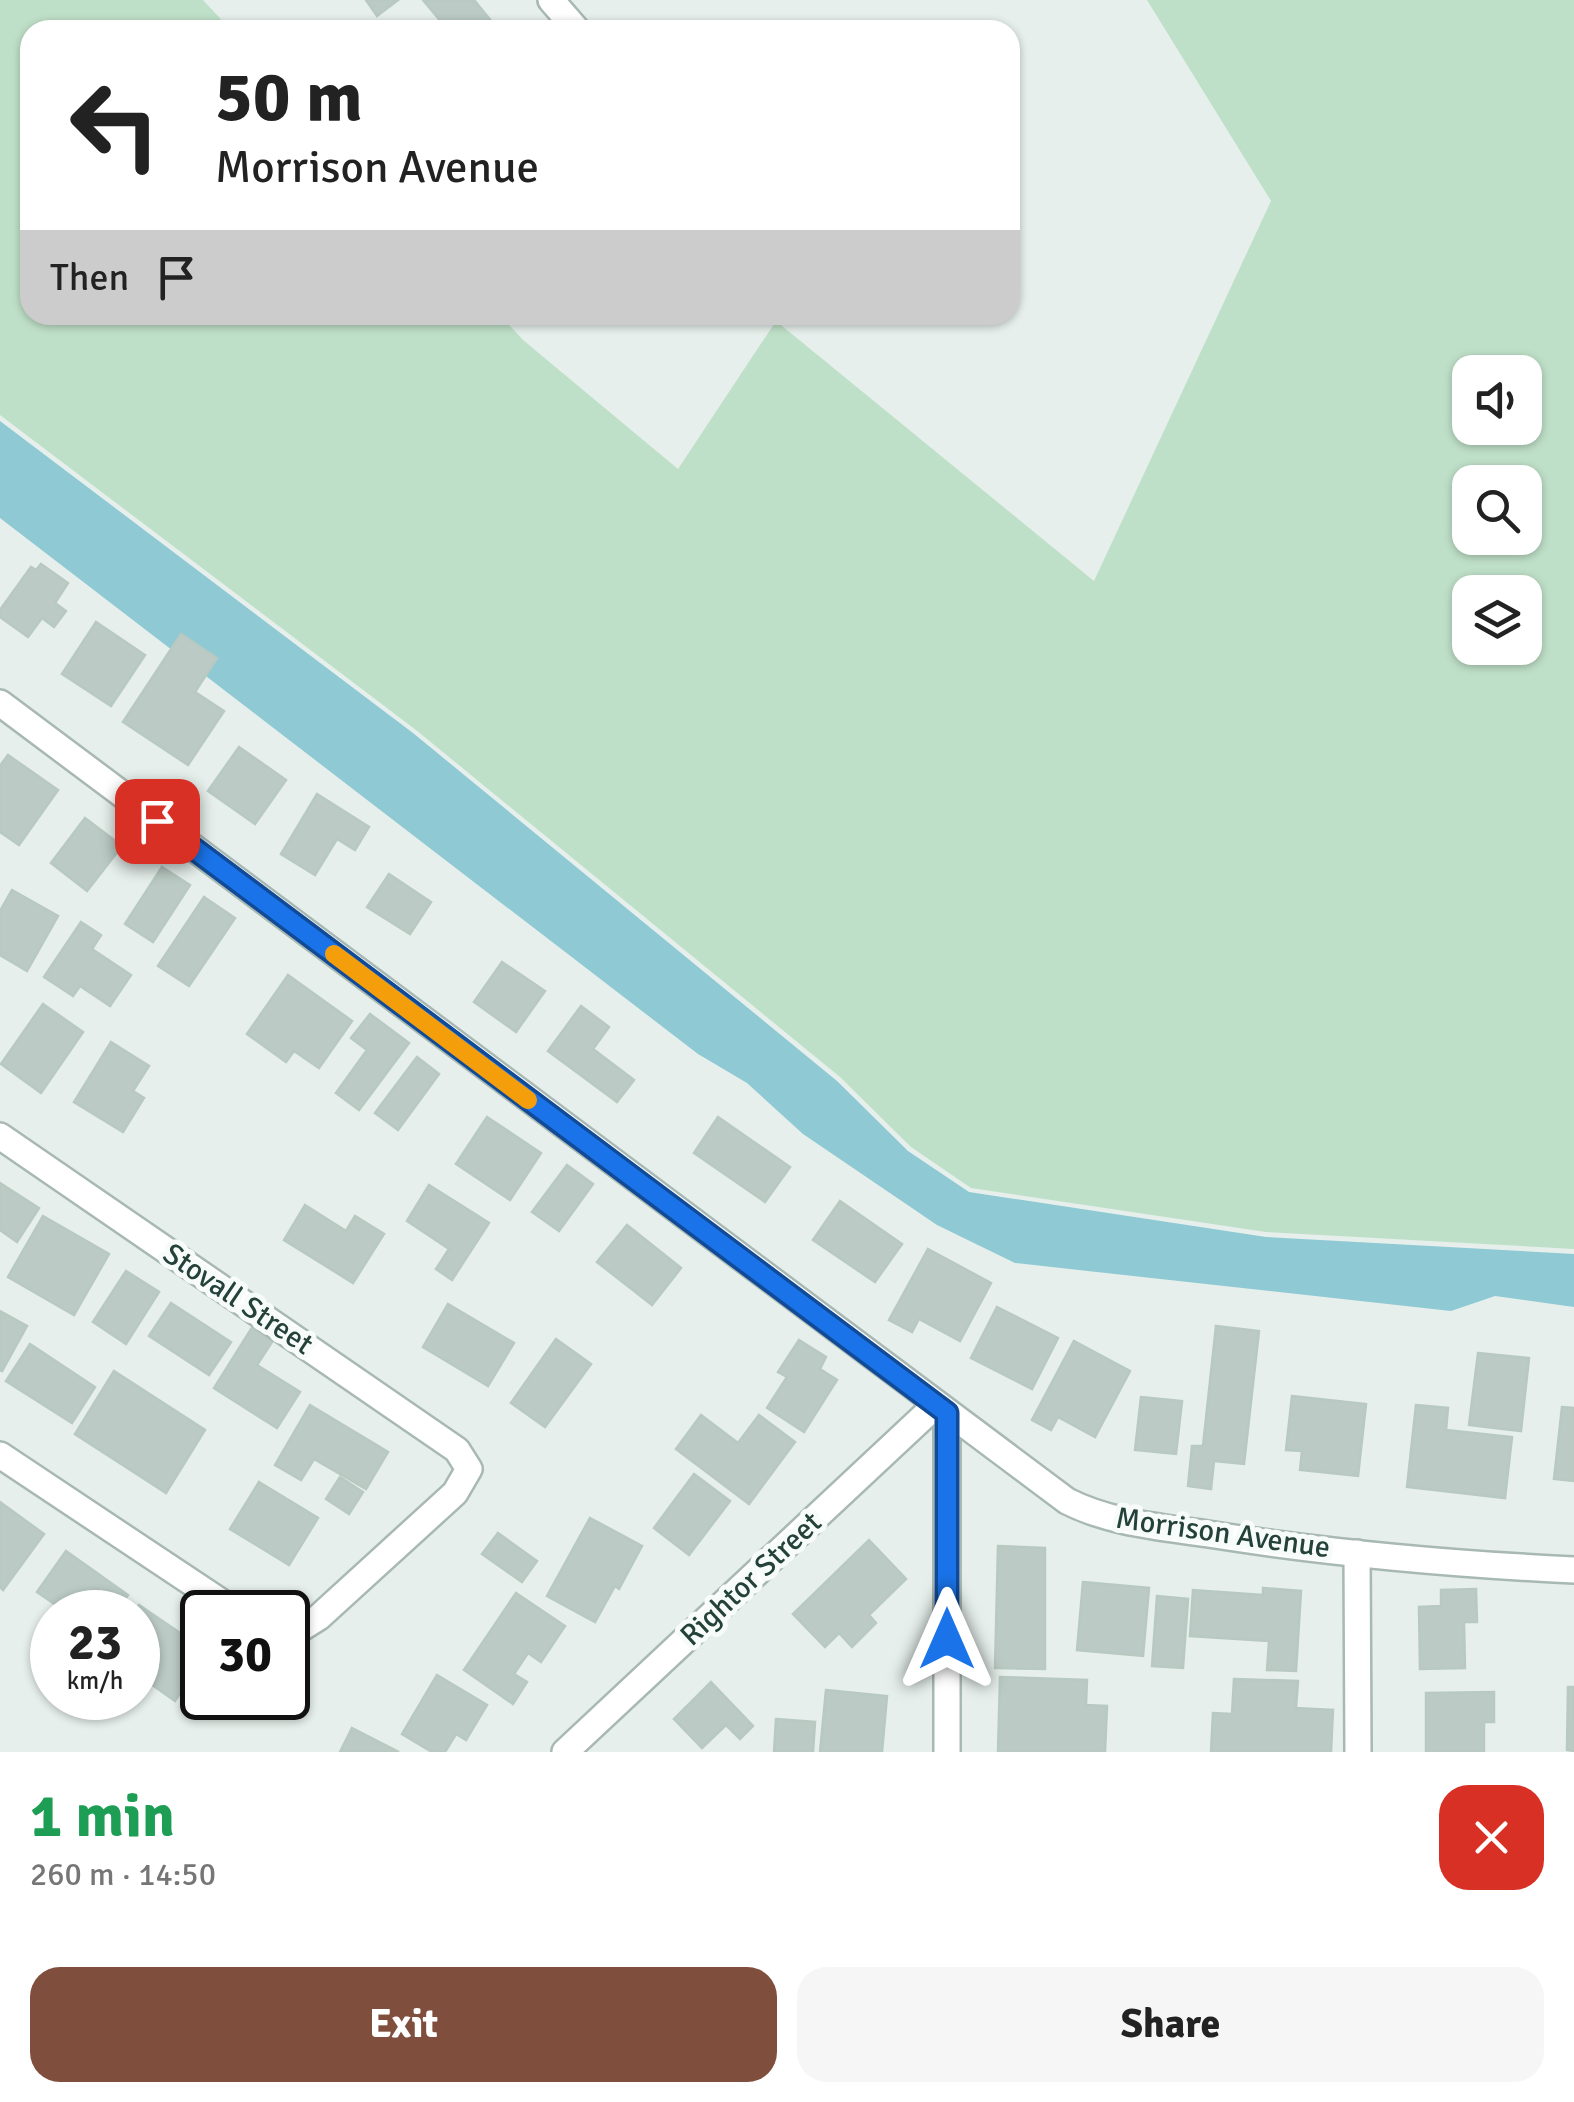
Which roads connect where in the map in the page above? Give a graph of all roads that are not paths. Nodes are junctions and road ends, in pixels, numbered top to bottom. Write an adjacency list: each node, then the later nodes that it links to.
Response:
1 (551, 0): 2 (street)
2 (568, 20)
3 (0, 702): 5 (street, Morrison Avenue)
4 (0, 1136): 10 (street, Stovall Street)
5 (942, 1409): 7 (street, Morrison Avenue); 11 (street, Rightor Street); 12 (street)
6 (0, 1455): 9 (street)
7 (1357, 1552): 8 (street, Morrison Avenue); 13 (street)
8 (1574, 1570)
9 (203, 1590)
10 (310, 1622)
11 (565, 1752)
12 (947, 1752)
13 (1358, 1752)

